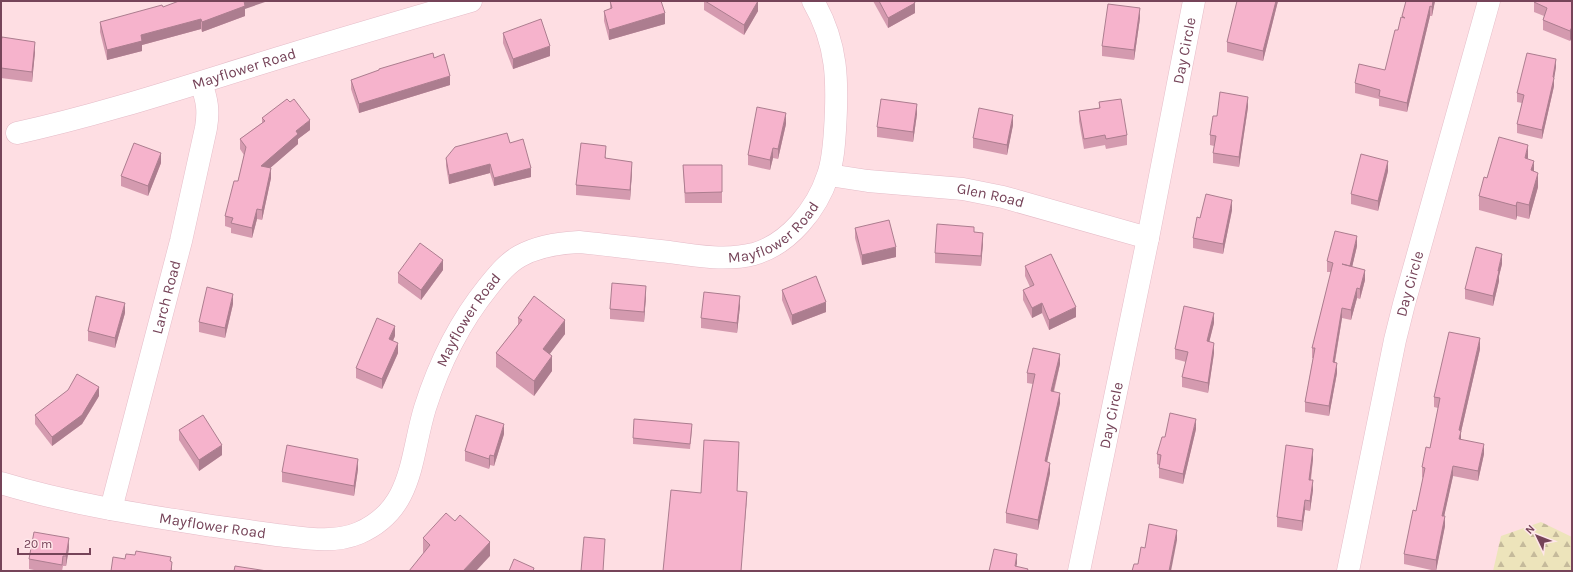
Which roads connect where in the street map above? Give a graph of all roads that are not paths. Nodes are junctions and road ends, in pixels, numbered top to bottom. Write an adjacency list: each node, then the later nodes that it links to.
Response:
1 (471, 1): 5 (street, Mayflower Road)
2 (813, 1): 7 (street, Mayflower Road)
3 (1194, 1): 8 (street, Day Circle)
4 (1489, 1): 12 (street, Day Circle)
5 (201, 83): 6 (street, Mayflower Road); 10 (street, Larch Road)
6 (17, 133)
7 (829, 174): 8 (street, Glen Road); 10 (street, Mayflower Road)
8 (1148, 238): 11 (street, Day Circle)
9 (1, 483): 10 (street, Mayflower Road)
10 (111, 509)
11 (1079, 571)
12 (1348, 571)

